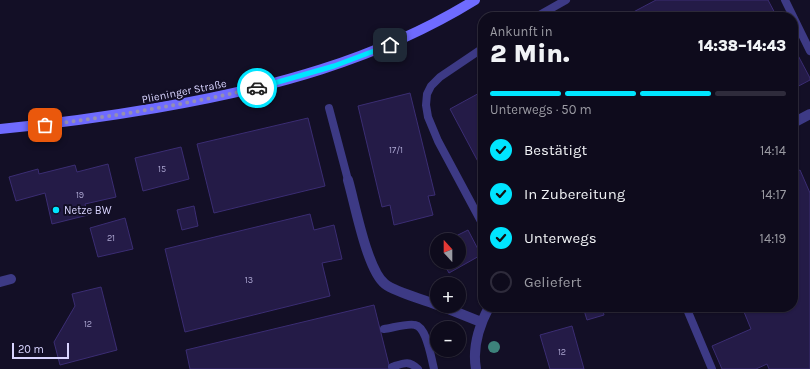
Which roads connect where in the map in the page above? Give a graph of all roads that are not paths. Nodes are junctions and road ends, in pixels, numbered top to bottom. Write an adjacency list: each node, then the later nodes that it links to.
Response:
1 (476, 0): 12 (street, Plieninger Straße)
2 (566, 0): 4 (lane)
3 (785, 0): 5 (lane)
4 (545, 12)
5 (791, 12)
6 (798, 27): 8 (lane)
7 (478, 51): 14 (lane)
8 (810, 52)
9 (330, 108): 13 (lane)
10 (810, 114): 11 (street)
11 (798, 120)
12 (0, 129)
13 (348, 180): 17 (street)
14 (478, 216)
15 (11, 279): 16 (street)
16 (0, 282)
17 (430, 302)
18 (486, 312): 21 (street)
19 (688, 312): 27 (lane)
20 (458, 313): 21 (street)
21 (481, 322): 26 (street)
22 (384, 329): 25 (lane)
23 (392, 366): 24 (lane)
24 (418, 369)
25 (434, 369)
26 (476, 369)
27 (712, 369)

